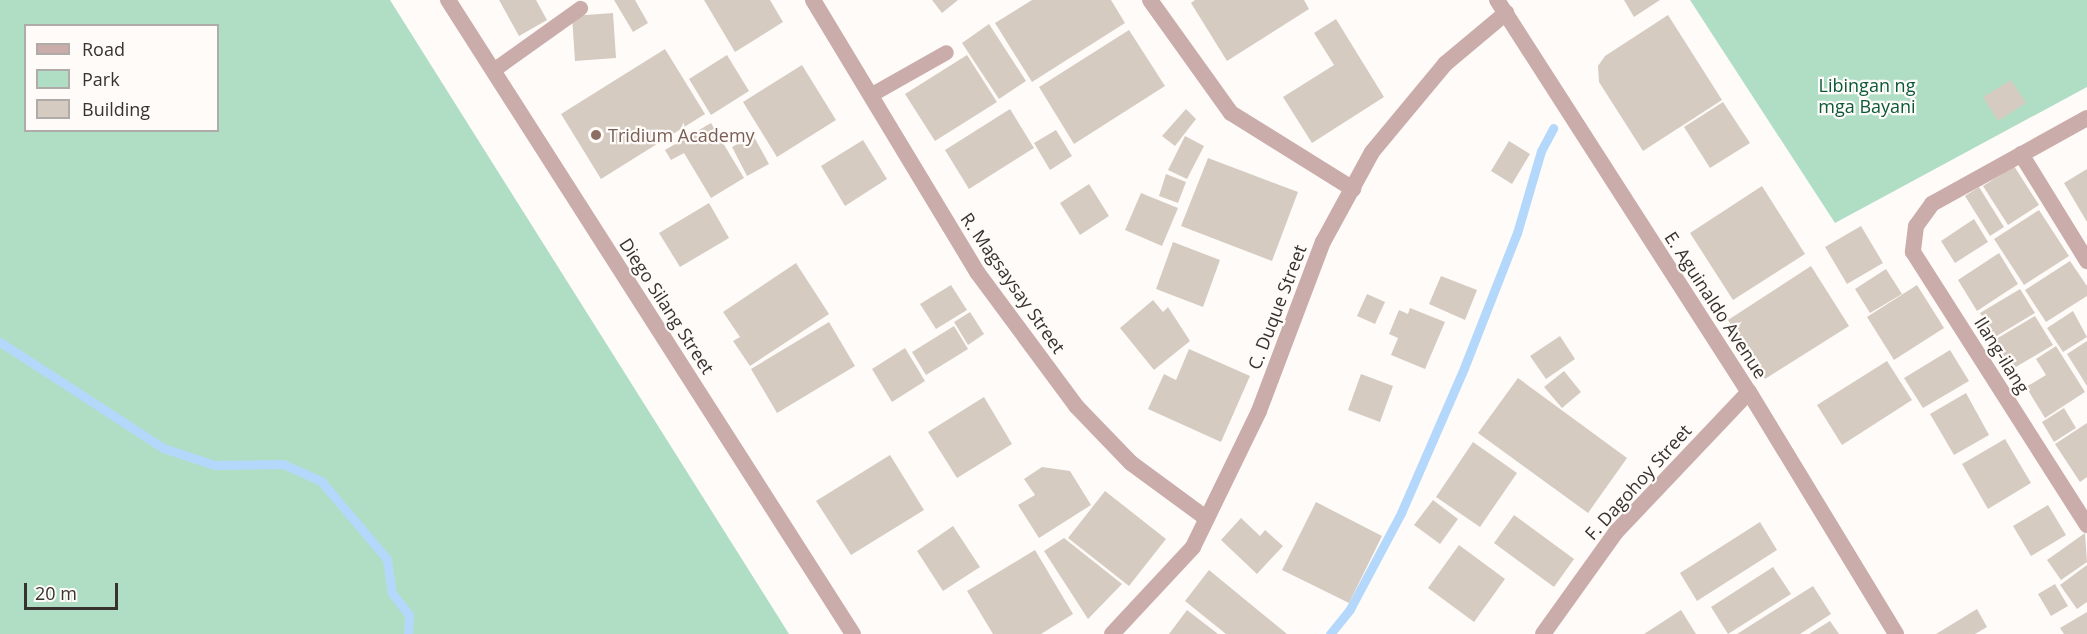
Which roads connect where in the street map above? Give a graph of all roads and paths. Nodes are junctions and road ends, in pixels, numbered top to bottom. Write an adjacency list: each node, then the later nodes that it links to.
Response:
1 (448, 0): 7 (street, Diego Silang Street)
2 (813, 0): 8 (street, R. Magsaysay Street)
3 (1150, 0): 11 (street)
4 (1502, 7): 11 (street, C. Duque Street); 13 (street, E. Aguinaldo Avenue)
5 (580, 8): 7 (lane)
6 (946, 52): 8 (lane)
7 (493, 70): 16 (street, Diego Silang Street)
8 (870, 95): 14 (street, R. Magsaysay Street)
9 (2087, 118): 10 (street)
10 (2021, 154): 12 (street); 15 (street, Ilang-ilang)
11 (1353, 189): 14 (street, C. Duque Street)
12 (2087, 261)
13 (1749, 392): 18 (street, F. Dagohoy Street); 19 (street, E. Aguinaldo Avenue)
14 (1206, 518): 17 (street, C. Duque Street)
15 (2087, 525)
16 (853, 634)
17 (1112, 634)
18 (1543, 634)
19 (1896, 634)

